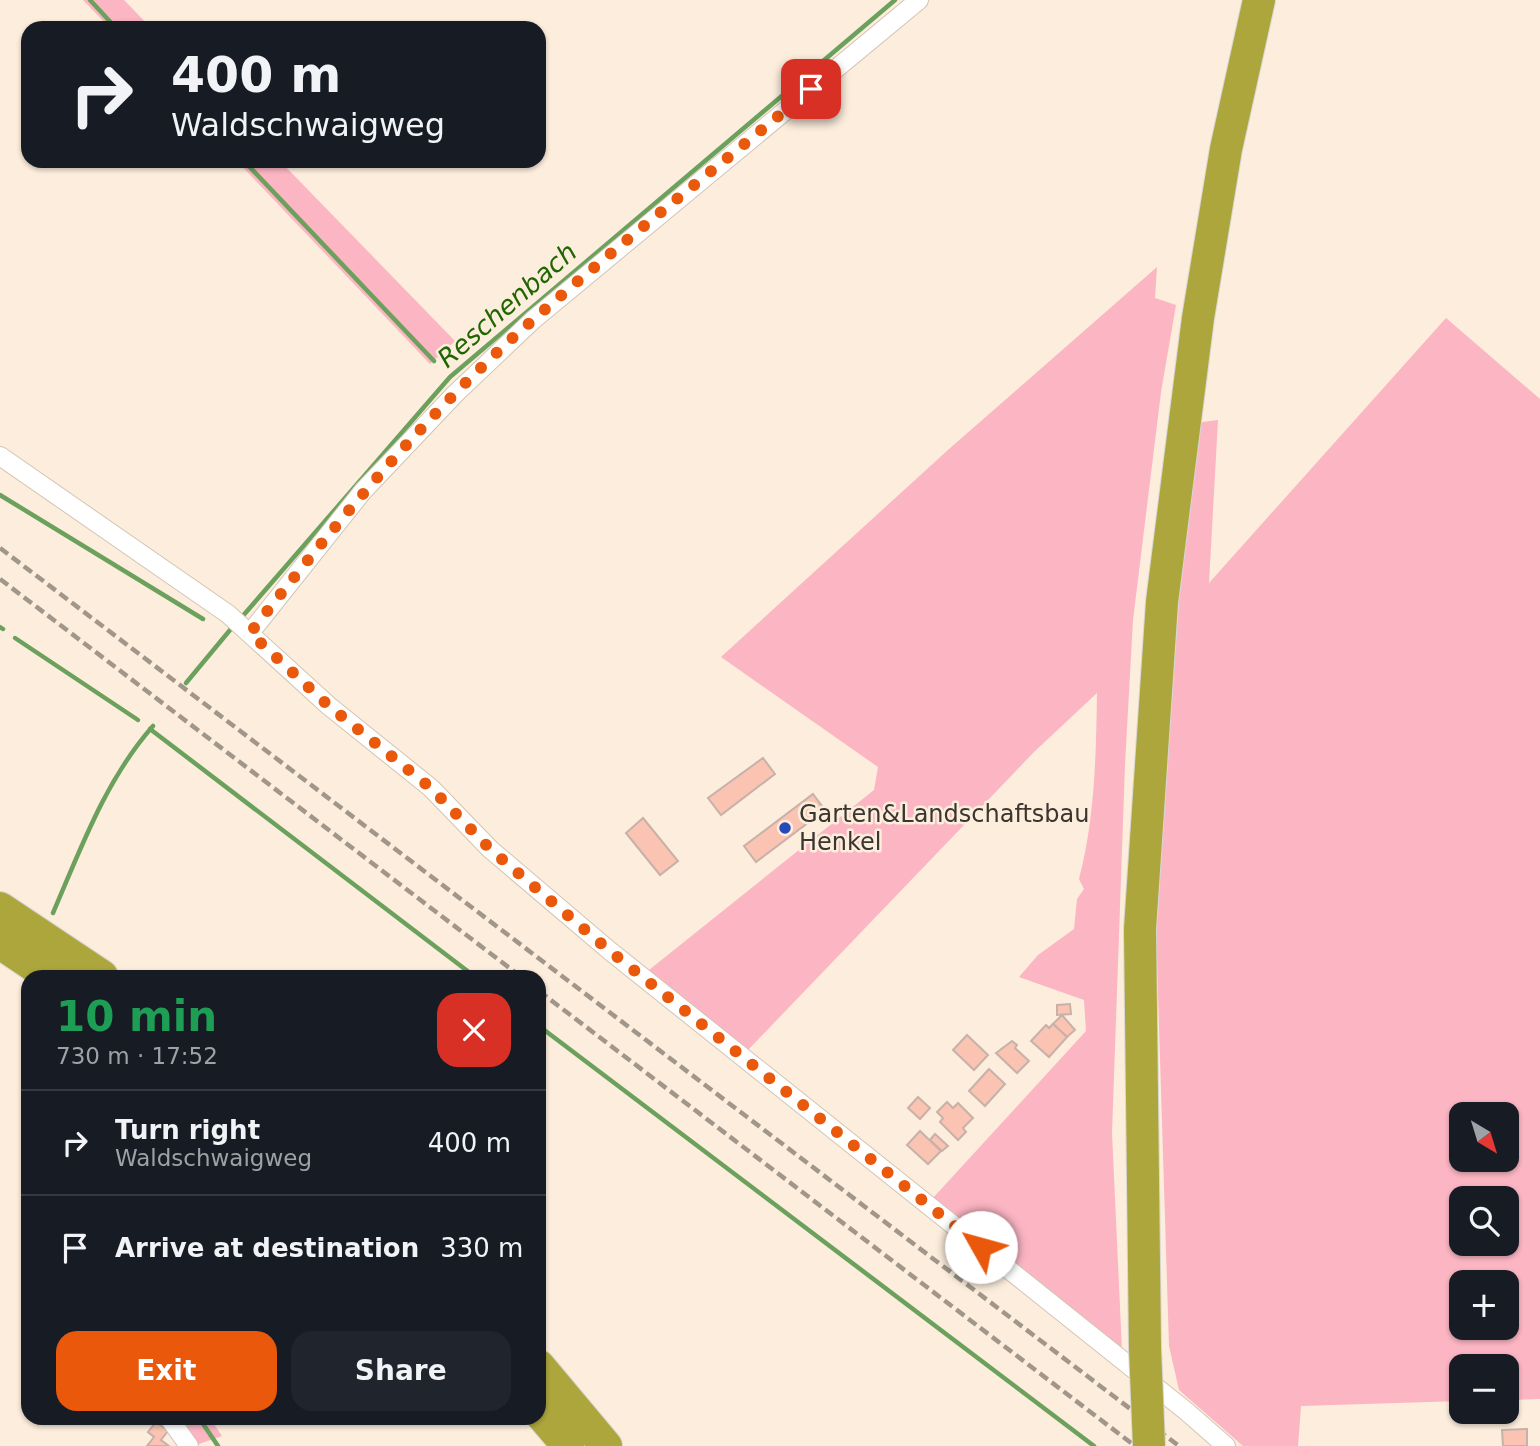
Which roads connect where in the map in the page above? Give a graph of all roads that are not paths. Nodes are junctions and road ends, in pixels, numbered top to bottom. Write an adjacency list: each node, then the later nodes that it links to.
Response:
1 (919, 0): 4 (street)
2 (1259, 0): 14 (highway, bridge)
3 (0, 456): 4 (street)
4 (246, 630): 15 (street)
5 (0, 908): 8 (highway)
6 (0, 943): 7 (highway)
7 (40, 970)
8 (93, 970)
9 (546, 1378): 12 (highway)
10 (546, 1417): 12 (highway)
11 (174, 1425): 13 (street)
12 (585, 1442)
13 (189, 1446)
14 (1149, 1446)
15 (1226, 1446)

